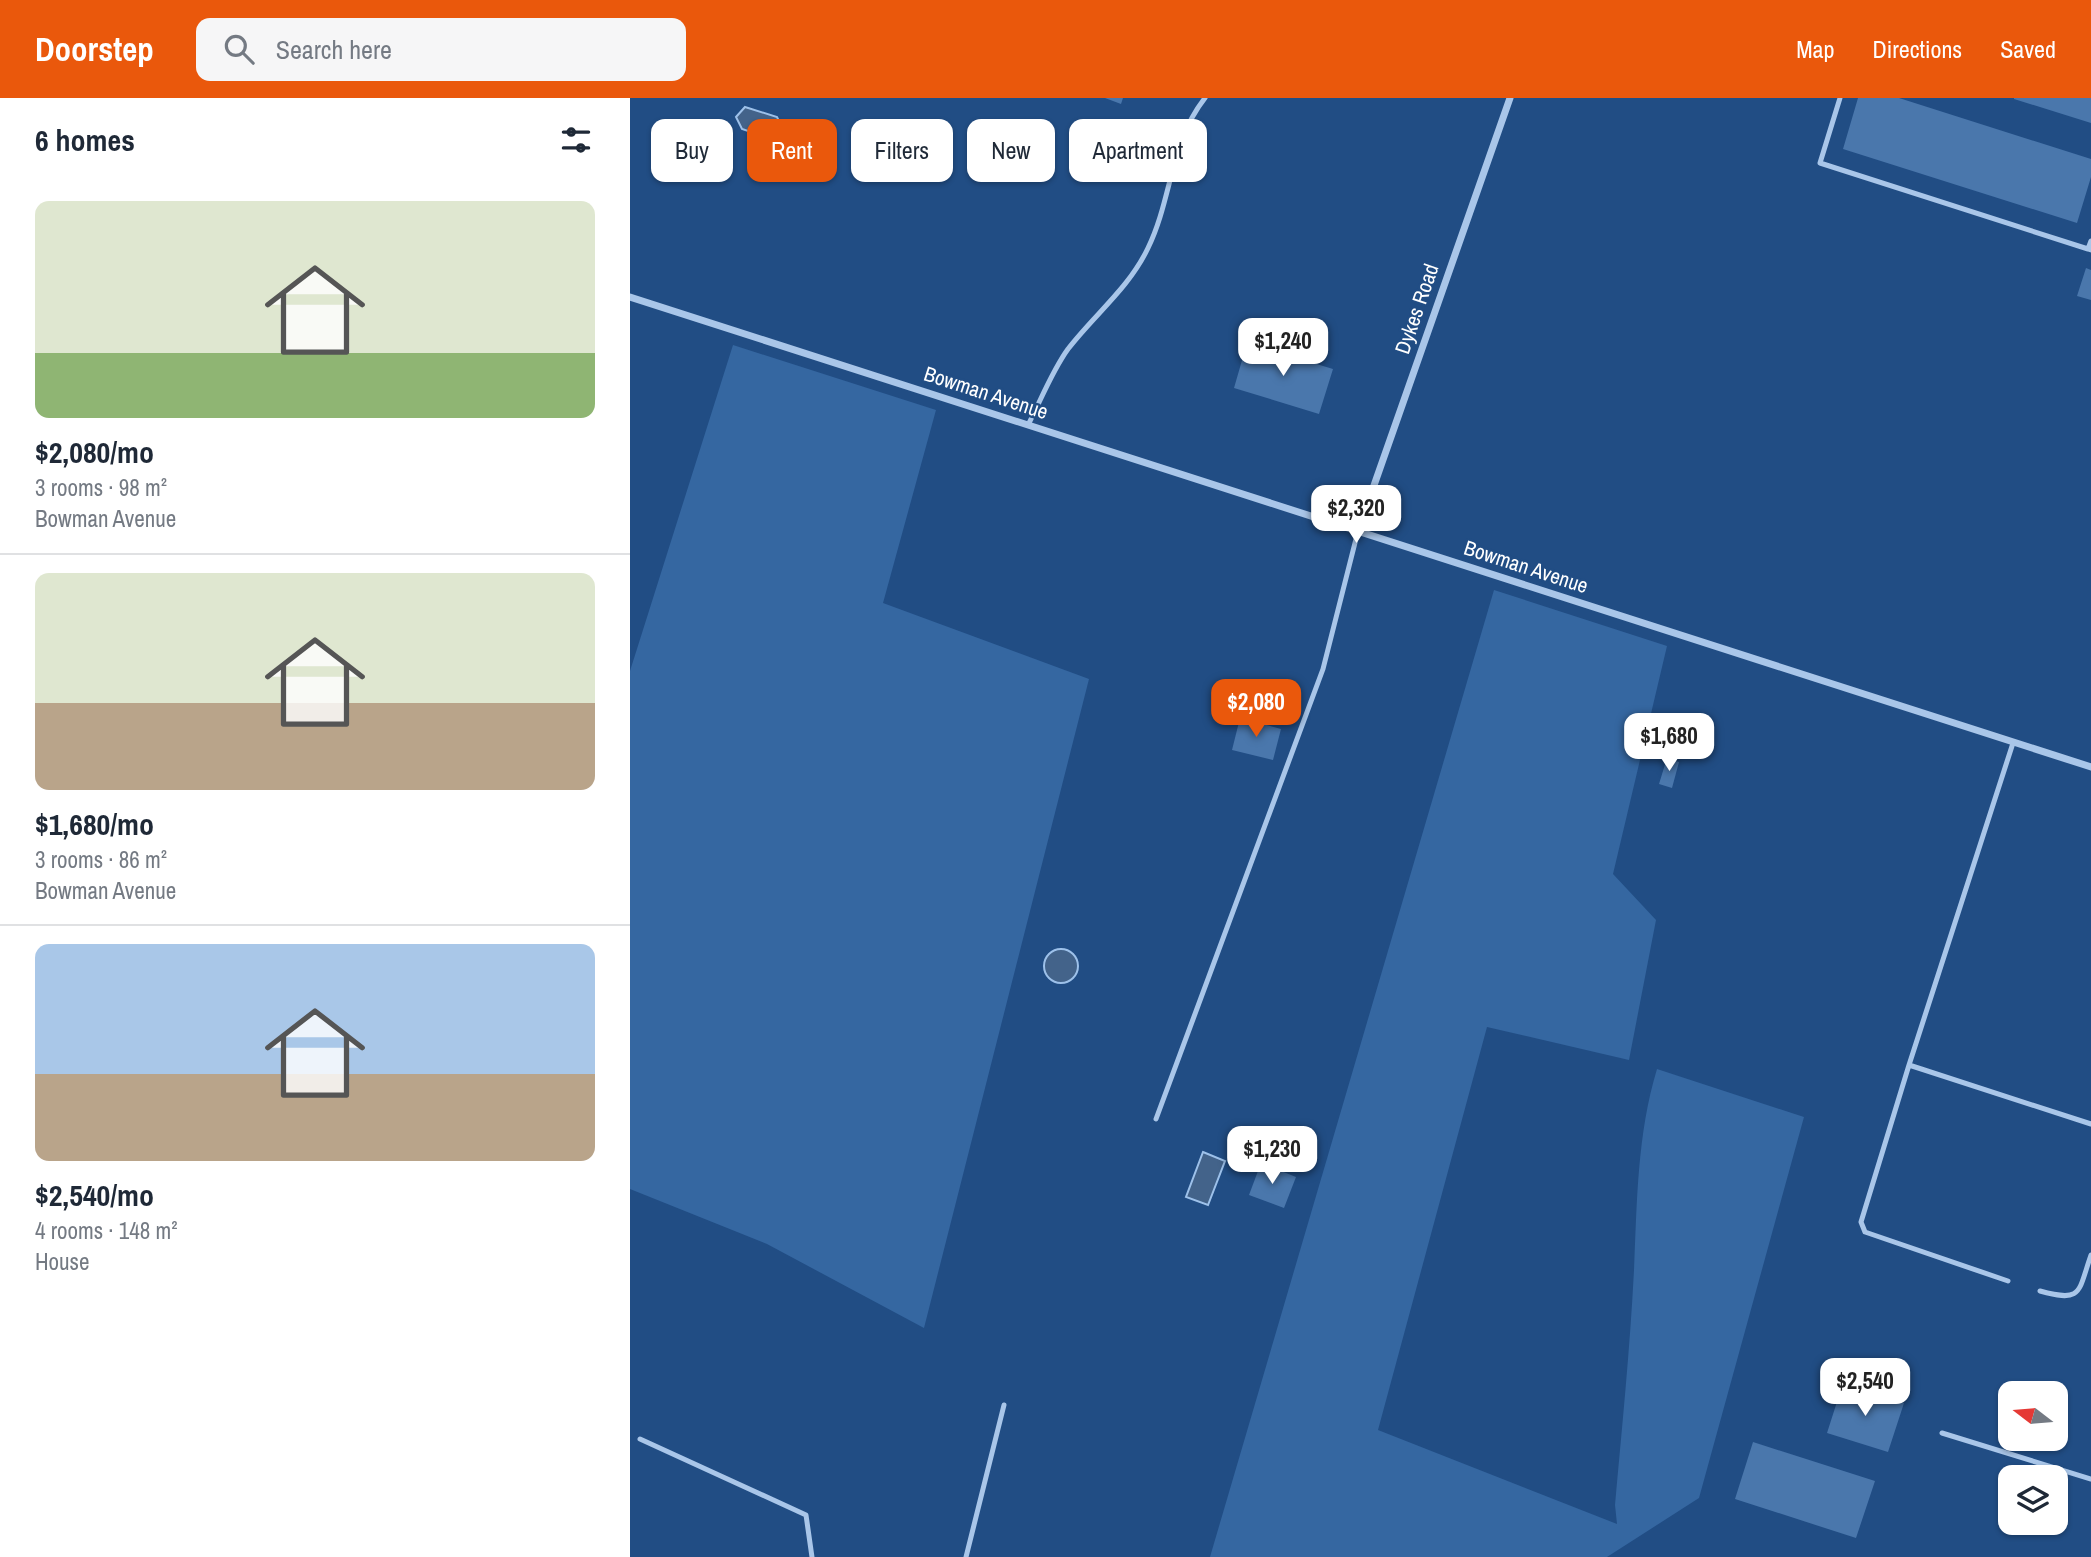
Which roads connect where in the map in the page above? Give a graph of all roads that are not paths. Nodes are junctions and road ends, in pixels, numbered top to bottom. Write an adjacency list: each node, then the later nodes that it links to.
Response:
1 (1205, 98): 7 (lane)
2 (1510, 98): 8 (street, Dykes Road)
3 (1840, 98): 5 (lane)
4 (2091, 241): 5 (lane)
5 (2090, 249)
6 (630, 297): 7 (street, Bowman Avenue)
7 (1028, 425): 8 (street, Bowman Avenue)
8 (1358, 531): 9 (street, Bowman Avenue); 12 (lane)
9 (2013, 743): 10 (street, Bowman Avenue); 11 (lane)
10 (2091, 767)
11 (1909, 1065): 13 (lane); 15 (lane)
12 (1156, 1119)
13 (2091, 1124)
14 (2091, 1255): 16 (lane)
15 (2008, 1281)
16 (2040, 1291)
17 (1004, 1405): 22 (lane)
18 (1942, 1433): 20 (lane)
19 (640, 1439): 21 (lane)
20 (2091, 1479)
21 (812, 1557)
22 (966, 1557)

